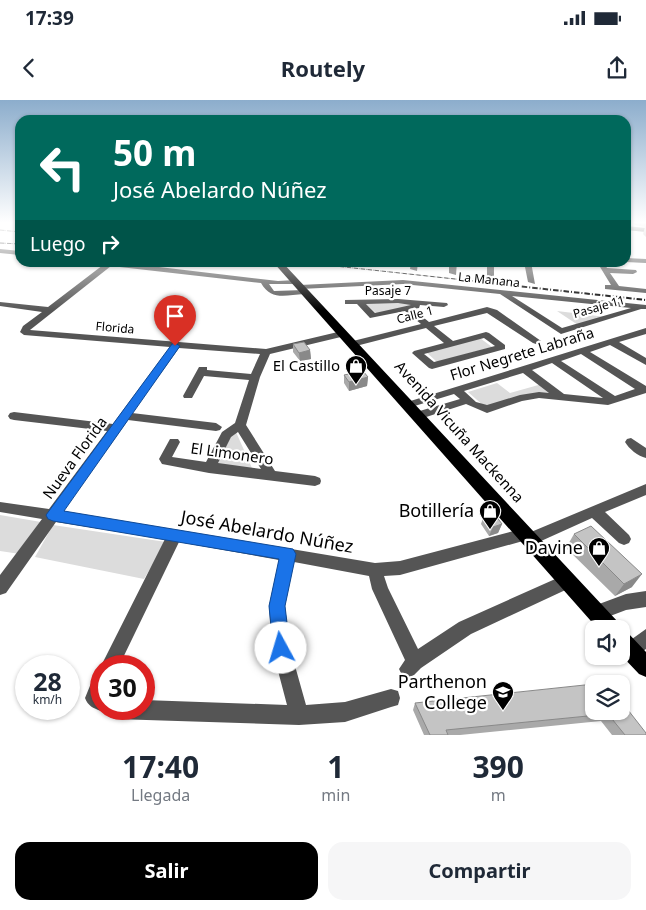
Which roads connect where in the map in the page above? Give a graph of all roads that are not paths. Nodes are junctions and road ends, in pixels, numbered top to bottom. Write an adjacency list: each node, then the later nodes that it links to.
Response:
1 (631, 260): 2 (street)
2 (646, 261)
3 (106, 267): 26 (street, Florida)
4 (136, 267): 14 (street)
5 (282, 267): 16 (main road, Avenida Vicuña Mackenna)
6 (453, 267): 12 (street)
7 (491, 267): 13 (street)
8 (528, 267): 15 (street)
9 (603, 267): 17 (street)
10 (608, 267): 11 (street)
11 (633, 272)
12 (453, 273)
13 (492, 277)
14 (264, 282): 16 (street); 16 (street)
15 (532, 282)
16 (300, 287): 18 (street, La Manana); 28 (main road, Avenida Vicuña Mackenna)
17 (644, 287)
18 (502, 293): 24 (street, La Manana); 24 (street, Pasaje 11)
19 (348, 302): 20 (street, Pasaje 7)
20 (359, 302): 21 (street, Pasaje 7); 25 (street)
21 (428, 303): 23 (street, Pasaje 7); 25 (street)
22 (0, 304): 26 (street)
23 (444, 305)
24 (645, 307)
25 (406, 308): 27 (street)
26 (49, 310): 34 (street, Florida)
27 (427, 325): 30 (street, Calle 1); 32 (street, Calle 1); 33 (street)
28 (342, 334): 32 (main road, Avenida Vicuña Mackenna); 36 (street, Florida)
29 (643, 334): 31 (street, Flor Negrete Labraña)
30 (536, 341)
31 (611, 342): 35 (street, Flor Negrete Labraña); 38 (street)
32 (352, 344): 47 (main road, Avenida Vicuña Mackenna)
33 (451, 344): 33 (street)
34 (175, 346): 36 (street, Florida); 49 (street, Nueva Florida)
35 (582, 351): 37 (street, Flor Negrete Labraña); 41 (street)
36 (266, 352): 40 (street)
37 (554, 360): 39 (street, Flor Negrete Labraña); 46 (street)
38 (646, 362)
39 (524, 369): 42 (street, Flor Negrete Labraña); 44 (street)
40 (255, 377): 43 (street); 51 (street)
41 (644, 389): 46 (street)
42 (456, 390): 45 (street); 47 (street, Flor Negrete Labraña)
43 (188, 396)
44 (560, 396): 45 (street); 46 (street)
45 (467, 400): 50 (street)
46 (613, 400)
47 (408, 405): 50 (main road, Avenida Vicuña Mackenna)
48 (14, 416): 53 (street)
49 (124, 416): 52 (street); 53 (street, Nueva Florida)
50 (417, 416): 65 (main road, Avenida Vicuña Mackenna)
51 (240, 425): 57 (street); 58 (street)
52 (216, 427)
53 (116, 428): 63 (street, Nueva Florida)
54 (174, 442): 57 (street, El Limonero)
55 (631, 442): 56 (street)
56 (646, 454)
57 (209, 468): 58 (street, El Limonero)
58 (272, 476): 59 (street, El Limonero)
59 (315, 481)
60 (643, 494): 62 (street, José Abelardo Núñez)
61 (0, 507): 63 (street, José Abelardo Núñez)
62 (594, 511): 65 (street, José Abelardo Núñez); 66 (street)
63 (53, 515): 64 (street, José Abelardo Núñez); 70 (street, Nueva Florida)
64 (175, 534): 67 (street, José Abelardo Núñez); 77 (street)
65 (528, 537): 68 (street, José Abelardo Núñez); 69 (main road, Avenida Vicuña Mackenna)
66 (624, 539)
67 (288, 554): 68 (street, José Abelardo Núñez); 81 (street)
68 (375, 570): 69 (street)
69 (568, 581): 72 (main road, Avenida Vicuña Mackenna)
70 (0, 588)
71 (646, 599): 72 (street)
72 (597, 613): 73 (main road, Avenida Vicuña Mackenna)
73 (603, 620)
74 (646, 638): 75 (street)
75 (630, 644)
76 (630, 649): 78 (main road)
77 (115, 655)
78 (646, 667)
79 (391, 698): 81 (street)
80 (155, 710): 81 (street)
81 (299, 715)

